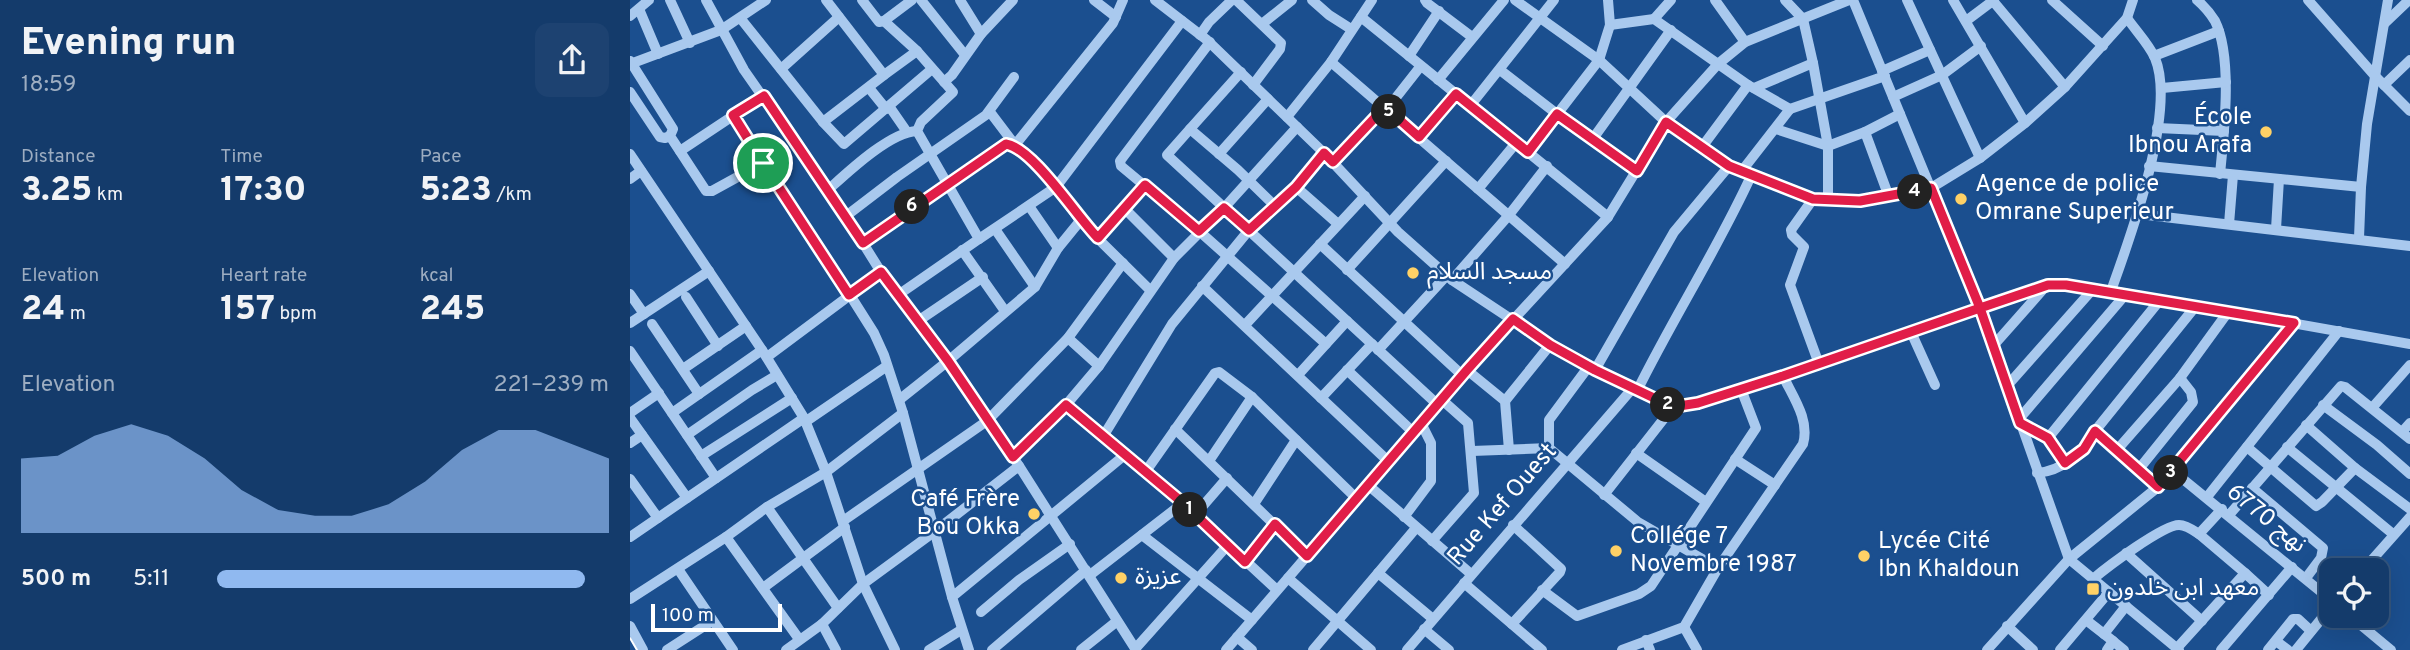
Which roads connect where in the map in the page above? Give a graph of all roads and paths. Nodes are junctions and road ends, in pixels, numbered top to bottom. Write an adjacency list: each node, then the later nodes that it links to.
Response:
1 (649, 0): 36 (street)
2 (670, 0): 62 (street)
3 (706, 0): 54 (street)
4 (766, 0): 43 (street)
5 (826, 0): 39 (street)
6 (862, 0): 47 (street)
7 (912, 0): 47 (street)
8 (922, 0): 68 (street)
9 (960, 0): 57 (street)
10 (1013, 0): 57 (street)
11 (1094, 0): 41 (street)
12 (1123, 0): 41 (street)
13 (1155, 0): 48 (street)
14 (1234, 0): 51 (street); 58 (street)
15 (1292, 0): 51 (street)
16 (1312, 0): 53 (street)
17 (1371, 0): 40 (street)
18 (1425, 0): 37 (street)
19 (1504, 0): 59 (street)
20 (1516, 0): 44 (street)
21 (1554, 0): 44 (street)
22 (1607, 0): 52 (street)
23 (1671, 0): 45 (street)
24 (1715, 0): 61 (street)
25 (1785, 0): 46 (street)
26 (1851, 0): 46 (street); 82 (street)
27 (1907, 0): 65 (street)
28 (1953, 0): 49 (street)
29 (2052, 0): 64 (street)
30 (2197, 0): 56 (street)
31 (2308, 0): 85 (street)
32 (2388, 0): 50 (street)
33 (2409, 0): 50 (street)
34 (1994, 1): 49 (street); 93 (street)
35 (2131, 1): 42 (street)
36 (639, 9): 38 (street); 67 (street)
37 (1439, 12): 59 (street); 69 (street)
38 (630, 16)
39 (839, 17): 78 (street); 83 (street)
40 (1361, 17): 53 (street); 69 (street)
41 (1116, 18): 127 (street)
42 (2127, 18): 64 (street); 70 (street)
43 (741, 19): 54 (street); 78 (street)
44 (1539, 19): 71 (street); 80 (street)
45 (1654, 19): 52 (street); 55 (street)
46 (1803, 19): 61 (street); 75 (street)
47 (884, 21): 66 (street)
48 (1182, 21): 58 (street); 153 (street)
49 (1966, 21): 63 (street)
50 (2385, 23): 85 (street)
51 (1262, 24): 90 (street)
52 (1610, 25): 71 (street)
53 (1351, 29): 73 (street)
54 (721, 30): 62 (street); 99 (street)
55 (1671, 30): 76 (street); 95 (street)
56 (2219, 31): 70 (street); 89 (street)
57 (981, 34): 68 (street)
58 (1200, 35): 60 (street)
59 (1472, 37): 87 (street)
60 (1210, 42): 81 (street); 152 (street)
61 (1745, 42): 76 (street)
62 (690, 43): 67 (street)
63 (1981, 46): 84 (street); 115 (street)
64 (2104, 46): 93 (street)
65 (1930, 50): 82 (street); 84 (street)
66 (917, 51): 79 (street); 83 (street)
67 (658, 54): 74 (street)
68 (965, 55): 88 (street)
69 (1409, 56): 77 (street)
70 (2154, 56): 96 (street)
71 (1599, 60): 95 (street); 109 (street)
72 (2410, 60): 91 (street)
73 (1331, 62): 105 (street); 112 (street)
74 (630, 63): 123 (street)
75 (1813, 63): 92 (street); 102 (street)
76 (1718, 64): 92 (street); 114 (street)
77 (1420, 67): 87 (street); 105 (street)
78 (781, 69): 113 (street)
79 (932, 69): 88 (street); 104 (street)
80 (1500, 70): 103 (street); 109 (street)
81 (1241, 72): 90 (street); 118 (street)
82 (1883, 74): 100 (street); 102 (street)
83 (884, 75): 94 (street)
84 (1942, 75): 100 (street); 136 (street)
85 (2375, 75): 91 (street); 155 (street)
86 (1014, 77): 108 (street)
87 (1438, 80): 98 (street)
88 (944, 82): 120 (street)
89 (2226, 82): 96 (street); 121 (street)
90 (1253, 85): 101 (street)
91 (2385, 85): 107 (street)
92 (1751, 86): 106 (street); 129 (street)
93 (2065, 87): 115 (street)
94 (870, 88): 104 (street); 113 (street)
95 (1629, 88): 114 (street); 125 (street)
96 (2162, 88): 117 (street)
97 (630, 92): 123 (street)
98 (1456, 94): 103 (street); 124 (street)
99 (764, 96): 111 (street); 158 (street)
100 (1893, 97): 110 (street)
101 (1268, 99): 112 (street); 134 (street)
102 (1820, 100): 106 (street); 128 (street)
103 (1470, 106): 126 (street)
104 (888, 108): 113 (street); 120 (street)
105 (1386, 108): 124 (street); 138 (street)
106 (1790, 108): 119 (street, Rue Kef Ouest)
107 (2410, 111)
108 (990, 112): 127 (street); 133 (street)
109 (1557, 114): 125 (street); 131 (street)
110 (1900, 114): 122 (street); 156 (street)
111 (733, 115): 130 (street); 139 (street)
112 (1287, 117): 116 (street)
113 (823, 122)
114 (1666, 122): 129 (street); 144 (street)
115 (2025, 123): 136 (street)
116 (1297, 127): 132 (street); 150 (street)
117 (2157, 128): 121 (street); 142 (street)
118 (1190, 129): 134 (street); 166 (street)
119 (1776, 129): 128 (street); 145 (street, Rue Kef Ouest)
120 (912, 131): 133 (street); 158 (street)
121 (2224, 131): 146 (street)
122 (1866, 132): 128 (street); 160 (street)
123 (670, 136): 130 (street)
124 (1419, 137): 137 (street)
125 (1592, 140): 144 (street)
126 (1516, 143): 131 (street); 157 (street)
127 (1015, 145): 151 (street); 153 (street)
128 (1828, 146): 162 (street)
129 (1702, 147): 141 (street)
130 (680, 151): 139 (street)
131 (1528, 152): 140 (street)
132 (1324, 153): 138 (street); 154 (street)
133 (931, 154): 151 (street); 169 (street)
134 (1219, 154): 150 (street)
135 (630, 155): 143 (street)
136 (1980, 158): 156 (street)
137 (1446, 161): 157 (street); 173 (street)
138 (1333, 162): 159 (street)
139 (763, 163): 204 (street)
140 (1547, 166): 168 (street); 170 (street)
141 (1729, 166): 145 (street); 240 (street)
142 (2150, 166): 146 (street); 167 (street)
143 (641, 171): 148 (street); 193 (street)
144 (1637, 171): 170 (street)
145 (1746, 174): 161 (street); 251 (street, Rue Kef Ouest)
146 (2220, 174): 147 (street)
147 (2233, 175): 149 (street); 174 (street)
148 (630, 179)
149 (2279, 179): 155 (street); 176 (street)
150 (1247, 180): 164 (street); 166 (street)
151 (948, 184): 181 (street); 182 (street)
152 (1145, 185): 165 (street); 178 (street)
153 (1056, 187): 163 (street); 171 (street)
154 (1296, 187): 164 (street); 172 (street)
155 (2361, 187): 180 (street)
156 (1931, 188): 160 (street); 211 (street)
157 (1478, 189): 168 (street)
158 (828, 190): 169 (street)
159 (1365, 196): 172 (street); 173 (street)
160 (1889, 197): 162 (street)
161 (1813, 199): 162 (street); 236 (street)
162 (1828, 200)
163 (1029, 206): 175 (street); 185 (street)
164 (1276, 207): 177 (street)
165 (1124, 208): 179 (street); 188 (street)
166 (1224, 208): 177 (street); 178 (street)
167 (2139, 214): 174 (street); 202 (street)
168 (1509, 215): 190 (street); 196 (street)
169 (846, 216): 182 (street)
170 (1608, 216): 190 (street)
171 (1080, 221): 179 (street); 185 (street)
172 (1338, 224): 183 (street)
173 (1390, 224): 192 (street); 196 (street)
174 (2229, 224): 176 (street)
175 (995, 229): 181 (street); 198 (street)
176 (2276, 229): 180 (street)
177 (1249, 230): 187 (street); 191 (street)
178 (1199, 231): 187 (street); 188 (street)
179 (1098, 238): 189 (street)
180 (2359, 238): 184 (street)
181 (979, 239): 186 (street)
182 (863, 243): 194 (street)
183 (1320, 244): 191 (street); 192 (street)
184 (2410, 246)
185 (1058, 248): 198 (street)
186 (962, 250): 195 (street); 205 (street)
187 (1227, 257): 199 (street); 206 (street)
188 (1174, 258): 201 (street)
189 (1123, 262): 201 (street); 226 (street)
190 (1565, 264): 215 (street)
191 (1294, 270): 206 (street); 217 (street)
192 (1347, 270): 218 (street)
193 (709, 271): 214 (street); 223 (street)
194 (881, 272): 204 (street); 205 (street)
195 (983, 277): 212 (street); 216 (street)
196 (1449, 278): 215 (street); 218 (street)
197 (2048, 285): 200 (street); 211 (street); 231 (street)
198 (1035, 286): 212 (street)
199 (1202, 286): 222 (street); 278 (street)
200 (2093, 289): 202 (street); 249 (street)
201 (1150, 290): 239 (street)
202 (2110, 291): 207 (street)
203 (630, 294): 214 (street)
204 (849, 295): 234 (street); 238 (street)
205 (898, 295): 216 (street)
206 (1270, 295): 222 (street); 227 (street)
207 (2125, 295): 209 (street); 269 (street)
208 (685, 297): 230 (street)
209 (2160, 300): 210 (street); 280 (street)
210 (2195, 307): 213 (street); 274 (street)
211 (1980, 308): 225 (street); 231 (street)
212 (1005, 311): 235 (street)
213 (2228, 312): 220 (street); 247 (street)
214 (644, 314): 219 (street)
215 (1513, 319): 229 (street); 243 (street)
216 (918, 321): 235 (street)
217 (1347, 321): 227 (street); 232 (street)
218 (1403, 322): 232 (street); 243 (street)
219 (630, 323)
220 (2294, 323): 224 (street); 303 (street)
221 (652, 324): 241 (street)
222 (1245, 325): 245 (street)
223 (746, 326): 230 (street); 234 (street)
224 (2339, 331): 228 (street); 283 (street)
225 (1911, 332): 236 (street); 248 (street)
226 (1068, 338): 239 (street); 268 (street)
227 (1325, 344): 245 (street)
228 (2410, 344)
229 (1550, 345): 240 (street); 258 (street)
230 (718, 346): 241 (street)
231 (1993, 346): 249 (street)
232 (1375, 347): 242 (street); 259 (street)
233 (630, 351): 252 (street)
234 (764, 354): 244 (street); 253 (street)
235 (948, 361): 257 (street); 268 (street)
236 (1819, 364): 246 (street)
237 (2410, 365): 263 (street)
238 (887, 366): 257 (street); 267 (street)
239 (1099, 366): 260 (street)
240 (1592, 368): 251 (street); 285 (street)
241 (683, 369): 253 (street)
242 (1347, 370): 256 (street); 275 (street)
243 (1464, 372): 258 (street); 259 (street)
244 (777, 375): 255 (street); 277 (street)
245 (1298, 375): 256 (street)
246 (1783, 376): 250 (street); 311 (street)
247 (2180, 379): 288 (street); 300 (street)
248 (1936, 385)
249 (2007, 386): 269 (street)
250 (1741, 389): 262 (street); 292 (street)
251 (1634, 390): 262 (street); 296 (street, Rue Kef Ouest)
252 (659, 393): 264 (street); 266 (street)
253 (699, 394): 264 (street)
254 (1252, 397): 273 (street); 281 (street); 294 (street)
255 (792, 398): 267 (street); 291 (street)
256 (1321, 398): 295 (street)
257 (899, 400): 265 (street)
258 (1505, 401): 286 (street)
259 (1439, 402): 270 (street); 287 (street)
260 (1066, 405): 278 (street); 293 (street)
261 (2323, 405): 263 (street); 272 (street); 306 (street)
262 (1673, 407): 289 (street)
263 (2372, 408): 279 (street)
264 (672, 413): 277 (street)
265 (904, 413): 301 (street); 304 (street)
266 (630, 415): 276 (street)
267 (805, 420): 304 (street); 307 (street)
268 (987, 421): 293 (street); 301 (street)
269 (2020, 421): 280 (street); 305 (street)
270 (1421, 423): 275 (street); 327 (street)
271 (2410, 423): 279 (street)
272 (2306, 425): 284 (street); 299 (street)
273 (1175, 429): 294 (street); 302 (street)
274 (2095, 431): 288 (street); 297 (street)
275 (1413, 432): 295 (street)
276 (642, 435): 282 (street); 317 (street)
277 (687, 435): 291 (street)
278 (1104, 435): 290 (street)
279 (2406, 436)
280 (2048, 438): 297 (street)
281 (1296, 440): 318 (street); 321 (street)
282 (630, 443)
283 (2247, 447): 298 (street); 316 (street)
284 (2287, 447): 298 (street); 313 (street)
285 (1549, 448): 286 (street); 296 (street)
286 (1509, 450): 287 (street)
287 (1472, 451): 340 (street)
288 (2116, 451): 300 (street)
289 (1636, 453): 315 (street); 319 (street)
290 (1126, 454): 302 (street); 326 (street)
291 (701, 456): 307 (street)
292 (1735, 459): 311 (street); 319 (street)
293 (1016, 461): 326 (street); 334 (street)
294 (1209, 461): 308 (street)
295 (1388, 461): 310 (street)
296 (1567, 463): 315 (street); 332 (street, Rue Kef Ouest)
297 (2065, 463): 305 (street)
298 (2271, 466): 313 (street); 314 (street)
299 (2355, 468): 313 (street); 323 (street)
300 (2139, 469): 312 (street)
301 (919, 470): 330 (street); 334 (street)
302 (1146, 471): 320 (street)
303 (2174, 471): 312 (street); 316 (street, نهج 6770)
304 (826, 472): 322 (street); 330 (street)
305 (2037, 473): 348 (street)
306 (2410, 474)
307 (716, 478): 317 (street)
308 (1227, 478): 321 (street); 325 (street)
309 (630, 480): 328 (street)
310 (1367, 485): 318 (street); 327 (street)
311 (1774, 485): 351 (street)
312 (2158, 487): 348 (street)
313 (2337, 487): 336 (street)
314 (2252, 488): 324 (street); 359 (street)
315 (1604, 495): 342 (street)
316 (2207, 497): 324 (street, نهج 6770)
317 (687, 498): 328 (street)
318 (1356, 498): 345 (street)
319 (1706, 502): 342 (street)
320 (1183, 503): 325 (street); 337 (street)
321 (1254, 504): 331 (street)
322 (767, 507): 339 (street); 347 (street)
323 (2410, 509)
324 (2225, 512): 335 (street); 350 (street, نهج 6770)
325 (1195, 515): 343 (street)
326 (1052, 517): 341 (street); 369 (street)
327 (1404, 517): 333 (street)
328 (658, 518): 338 (street)
329 (2409, 520): 336 (street)
330 (844, 524): 347 (street); 362 (street)
331 (1275, 524): 345 (street); 349 (street)
332 (1513, 525): 356 (street, Rue Kef Ouest); 366 (street)
333 (1416, 528): 340 (street); 354 (street)
334 (934, 532): 362 (street); 369 (street)
335 (2199, 534): 344 (street); 355 (street)
336 (2393, 534): 346 (street)
337 (1142, 535): 353 (street); 357 (street)
338 (630, 537)
339 (726, 537): 352 (street); 363 (street)
340 (1432, 541): 356 (street)
341 (1070, 544): 353 (street); 373 (street)
342 (1677, 545): 351 (street); 366 (street)
343 (1227, 546): 349 (street); 357 (street)
344 (2126, 554): 360 (street); 379 (street)
345 (1307, 556): 358 (street)
346 (2373, 558)
347 (803, 559): 363 (street); 372 (street)
348 (2069, 559): 360 (street); 385 (street)
349 (1245, 562): 365 (street)
350 (2292, 567): 359 (street, نهج 6770); 368 (street)
351 (1718, 568): 386 (street)
352 (678, 569): 370 (street); 378 (street)
353 (1088, 573): 381 (street); 406 (street)
354 (1378, 573): 374 (street); 376 (street)
355 (2245, 573): 368 (street); 379 (street)
356 (1471, 574): 361 (street, Rue Kef Ouest)
357 (1198, 578): 375 (street); 396 (street)
358 (1288, 578): 365 (street); 376 (street)
359 (2306, 578): 364 (street, نهج 6770)
360 (2093, 579): 367 (street)
361 (1464, 583): 374 (street, Rue Kef Ouest); 383 (street)
362 (863, 584): 372 (street); 403 (street)
363 (763, 588): 392 (street)
364 (2319, 589)
365 (1277, 590): 375 (street)
366 (1542, 590): 383 (street)
367 (2109, 592): 371 (street); 377 (street)
368 (2269, 595): 421 (street)
369 (952, 597): 389 (street)
370 (630, 599)
371 (2126, 606): 394 (street); 397 (street)
372 (838, 608): 382 (street)
373 (981, 612)
374 (1433, 619): 388 (street, Rue Kef Ouest)
375 (1252, 620): 391 (street)
376 (1338, 620): 410 (street); 411 (street)
377 (2086, 620): 394 (street); 419 (street)
378 (712, 621): 399 (street); 400 (street)
379 (2202, 621): 397 (street)
380 (2319, 621): 390 (street)
381 (1116, 622): 396 (street); 407 (street)
382 (822, 624): 392 (street); 402 (street)
383 (1512, 624): 414 (street)
384 (630, 626): 398 (street)
385 (2007, 626): 417 (street); 418 (street)
386 (1684, 627): 395 (street); 416 (street)
387 (2364, 628): 425 (street)
388 (1424, 629): 412 (street, Rue Kef Ouest); 413 (street)
389 (961, 630): 404 (street); 405 (street)
390 (2311, 631): 393 (street); 424 (street)
391 (1237, 637): 408 (street); 409 (street)
392 (799, 639): 401 (street)
393 (2276, 641): 422 (street); 423 (street)
394 (2108, 642): 420 (street)
395 (1648, 645): 415 (street)
396 (1136, 649)
397 (2178, 649)
398 (643, 650)
399 (667, 650)
400 (733, 650)
401 (786, 650)
402 (836, 650)
403 (895, 650)
404 (929, 650)
405 (969, 650)
406 (992, 650)
407 (1081, 650)
408 (1226, 650)
409 (1252, 650)
410 (1313, 650)
411 (1371, 650)
412 (1407, 650)
413 (1449, 650)
414 (1542, 650)
415 (1622, 650)
416 (1697, 650)
417 (1987, 650)
418 (2033, 650)
419 (2060, 650)
420 (2124, 650)
421 (2221, 650)
422 (2268, 650)
423 (2288, 650)
424 (2296, 650)
425 (2391, 650)

